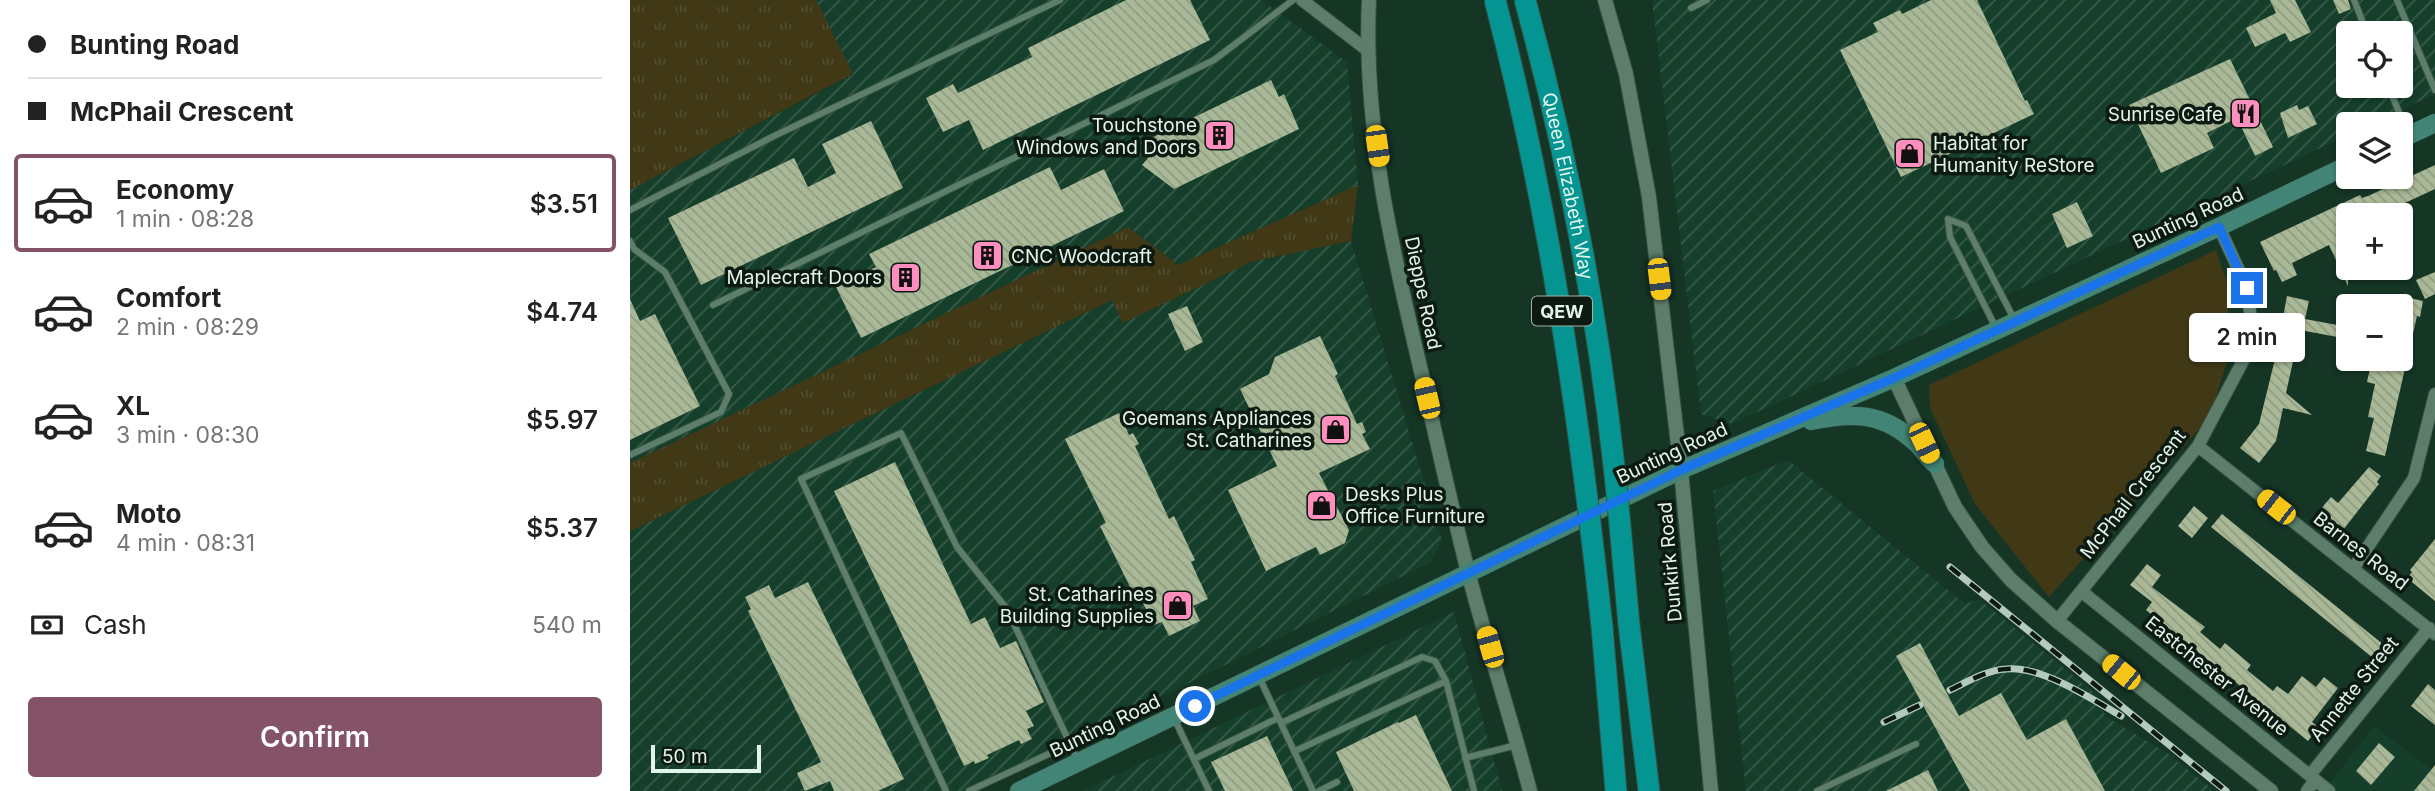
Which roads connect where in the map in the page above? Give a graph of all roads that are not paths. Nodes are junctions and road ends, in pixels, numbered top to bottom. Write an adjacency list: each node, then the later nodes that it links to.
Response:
1 (1060, 0): 18 (lane)
2 (1293, 0): 21 (lane)
3 (1302, 0): 13 (street)
4 (1369, 0): 13 (street, Dieppe Road)
5 (1494, 0): 57 (highway, Queen Elizabeth Way / QEW, bridge)
6 (1525, 0): 58 (highway, Queen Elizabeth Way / QEW, bridge)
7 (1605, 0): 30 (street, Dunkirk Road)
8 (1707, 0): 11 (lane)
9 (2354, 0): 12 (lane)
10 (2397, 0): 14 (lane)
11 (1691, 8)
12 (2362, 21)
13 (1367, 50): 32 (street, Dieppe Road)
14 (2435, 89)
15 (2435, 122): 16 (main road)
16 (2413, 133)
17 (2336, 170): 19 (main road, Bunting Road)
18 (630, 209)
19 (2219, 227): 22 (main road, Bunting Road); 27 (street, McPhail Crescent)
20 (630, 241): 28 (lane)
21 (713, 305)
22 (2015, 321): 23 (main road, Bunting Road); 23 (lane)
23 (1997, 330): 24 (main road, Bunting Road)
24 (1894, 378): 26 (main road, Bunting Road); 29 (street)
25 (2435, 394): 31 (street)
26 (1777, 428): 29 (main road); 30 (main road, Bunting Road)
27 (2198, 446): 31 (street, Barnes Road); 33 (street, McPhail Crescent)
28 (630, 455)
29 (1935, 464): 34 (street)
30 (1681, 470): 32 (main road, Bunting Road); 59 (street, Dunkirk Road)
31 (2353, 569): 35 (street, Barnes Road)
32 (1469, 574): 36 (main road, Bunting Road); 42 (street, Dieppe Road)
33 (2081, 591): 34 (street, McPhail Crescent); 47 (street, Eastchester Avenue)
34 (2057, 621): 61 (street)
35 (2432, 631): 47 (street, Annette Street)
36 (1258, 676): 38 (main road, Bunting Road); 39 (lane)
37 (1446, 681): 39 (lane); 43 (lane); 44 (lane)
38 (1174, 716): 45 (lane); 46 (main road, Bunting Road)
39 (1280, 721): 43 (lane); 45 (lane)
40 (1070, 744): 46 (lane); 49 (lane); 50 (lane)
41 (1916, 744): 60 (lane)
42 (1517, 745): 44 (lane); 56 (street, Dieppe Road)
43 (1294, 751): 53 (lane)
44 (1465, 758): 55 (lane)
45 (1194, 759): 52 (lane)
46 (1079, 762): 51 (main road, Bunting Road)
47 (2313, 777): 62 (street, Annette Street); 63 (street, Eastchester Avenue)
48 (1337, 782): 54 (lane)
49 (946, 791)
50 (969, 791)
51 (1021, 791)
52 (1209, 791)
53 (1313, 791)
54 (1319, 791)
55 (1474, 791)
56 (1530, 791)
57 (1616, 791)
58 (1649, 791)
59 (1711, 791)
60 (1817, 791)
61 (2271, 791)
62 (2307, 791)
63 (2329, 791)

